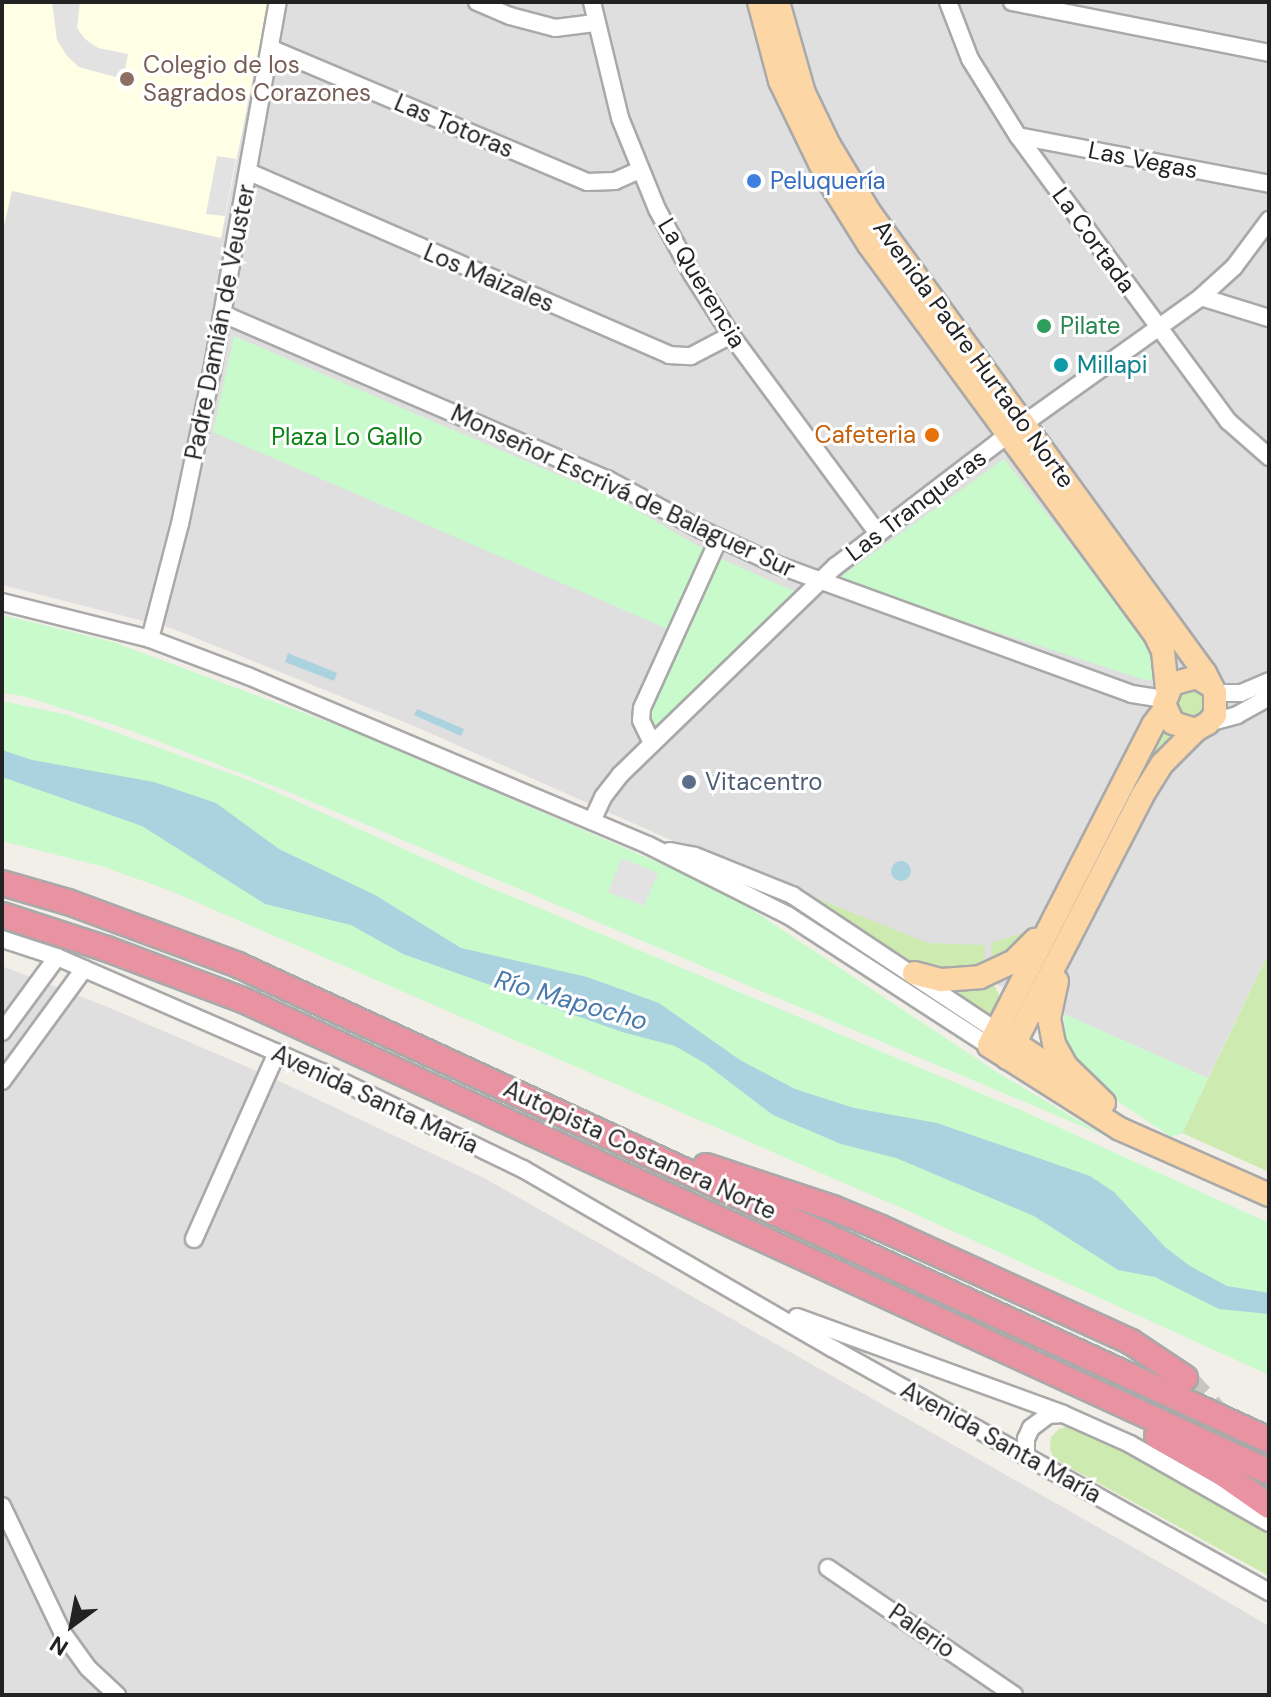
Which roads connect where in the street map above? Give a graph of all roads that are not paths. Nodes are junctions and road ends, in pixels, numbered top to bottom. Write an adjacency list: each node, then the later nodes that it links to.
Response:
1 (278, 2): 9 (street, Padre Damián de Veuster)
2 (477, 2): 8 (street)
3 (592, 2): 8 (street, La Querencia)
4 (759, 2): 21 (main road, Avenida Padre Hurtado Norte)
5 (778, 2): 21 (main road, Avenida Padre Hurtado Norte)
6 (948, 2): 11 (street, La Cortada)
7 (1012, 2): 10 (street)
8 (595, 23): 12 (street, La Querencia)
9 (270, 48): 12 (street, Las Totoras); 13 (street, Padre Damián de Veuster)
10 (1269, 53)
11 (1018, 136): 14 (street, Las Vegas); 19 (street, La Cortada)
12 (640, 170): 20 (street, La Querencia)
13 (249, 172): 17 (street, Padre Damián de Veuster); 20 (street, Los Maizales)
14 (1269, 184)
15 (1269, 220): 16 (street, Las Tranqueras)
16 (1201, 297): 18 (street); 19 (street, Las Tranqueras)
17 (223, 314): 24 (street, Monseñor Escrivá de Balaguer Sur); 27 (street, Padre Damián de Veuster)
18 (1269, 318)
19 (1158, 327): 21 (street, Las Tranqueras); 22 (street, La Cortada)
20 (731, 335): 23 (street, La Querencia)
21 (1017, 428): 23 (street, Las Tranqueras); 29 (main road, Avenida Padre Hurtado Norte); 31 (main road, Avenida Padre Hurtado Norte)
22 (1269, 457)
23 (877, 532): 25 (street, Las Tranqueras)
24 (719, 538): 25 (street, Monseñor Escrivá de Balaguer Sur); 33 (street)
25 (821, 580): 31 (street, Monseñor Escrivá de Balaguer Sur); 33 (street, Las Tranqueras)
26 (2, 602): 27 (street)
27 (150, 639): 34 (street)
28 (1269, 681): 29 (street)
29 (1213, 689): 31 (main road); 32 (main road)
30 (1269, 697): 32 (street)
31 (1165, 700): 32 (main road); 37 (main road)
32 (1202, 726): 39 (main road)
33 (652, 743): 34 (street, Las Tranqueras)
34 (592, 821): 35 (street)
35 (661, 851): 43 (street); 45 (street)
36 (2, 883): 50 (highway, Autopista Costanera Norte)
37 (1058, 911): 43 (main road); 45 (main road)
38 (2, 915): 55 (highway, Autopista Costanera Norte)
39 (1070, 937): 45 (main road); 48 (main road)
40 (2, 939): 41 (street, Avenida Santa María)
41 (57, 957): 42 (street, Avenida Santa María); 44 (street)
42 (84, 969): 46 (street, Avenida Santa María); 47 (street)
43 (914, 973): 45 (street)
44 (2, 1032)
45 (1002, 1044): 48 (main road); 49 (main road)
46 (277, 1053): 52 (street); 53 (street, Avenida Santa María)
47 (2, 1081)
48 (1104, 1103): 49 (main road)
49 (1168, 1149): 51 (main road)
50 (642, 1151): 54 (highway); 57 (highway, Autopista Costanera Norte)
51 (1269, 1195)
52 (194, 1239)
53 (733, 1289): 56 (street, Avenida Santa María); 58 (street, Avenida Santa María)
54 (1185, 1378)
55 (1100, 1395): 59 (highway, Autopista Costanera Norte); 60 (highway)
56 (1063, 1414): 58 (street); 62 (street, Avenida Santa María)
57 (1269, 1440)
58 (1026, 1456): 64 (street, Avenida Santa María)
59 (1269, 1472)
60 (1262, 1500)
61 (2, 1506): 65 (street)
62 (1269, 1523)
63 (828, 1568): 66 (street, Palerio)
64 (1269, 1592)
65 (117, 1695)
66 (1014, 1695)

